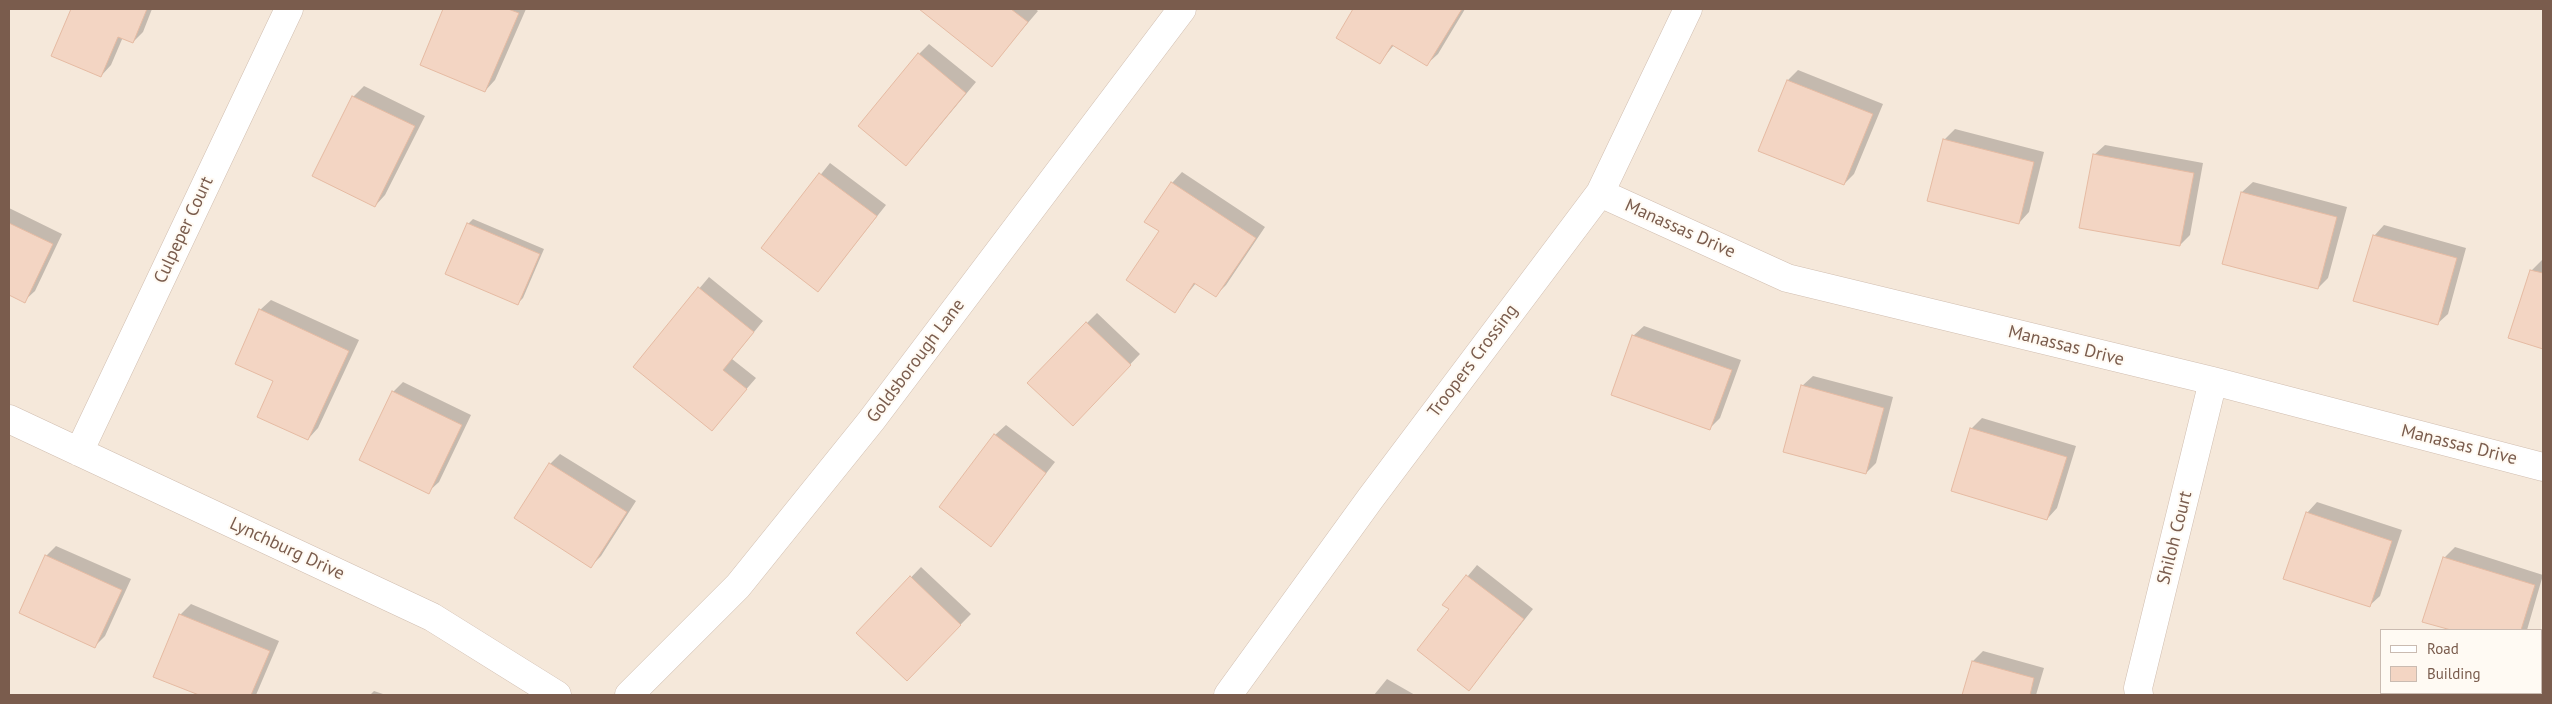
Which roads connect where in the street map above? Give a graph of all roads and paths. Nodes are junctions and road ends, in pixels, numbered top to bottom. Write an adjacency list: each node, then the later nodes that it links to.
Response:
1 (289, 9): 7 (street, Culpeper Court)
2 (1182, 9): 10 (street, Goldsborough Lane)
3 (1688, 9): 4 (street, Troopers Crossing)
4 (1600, 193): 5 (street, Manassas Drive); 11 (street, Troopers Crossing)
5 (2213, 381): 8 (street, Manassas Drive); 12 (street, Shiloh Court)
6 (9, 419): 7 (street, Lynchburg Drive)
7 (79, 452): 9 (street, Lynchburg Drive)
8 (2543, 467)
9 (557, 695)
10 (629, 695)
11 (1228, 695)
12 (2139, 695)

